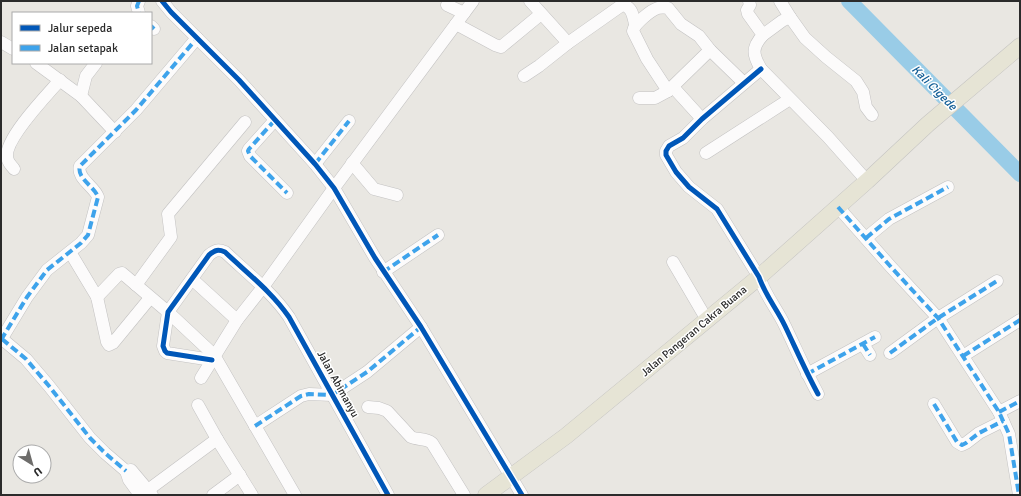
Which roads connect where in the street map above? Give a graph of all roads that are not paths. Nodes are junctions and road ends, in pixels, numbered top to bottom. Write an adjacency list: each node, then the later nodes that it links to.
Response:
1 (139, 1): 8 (street)
2 (162, 1): 15 (street)
3 (473, 1): 9 (street)
4 (530, 1): 10 (street)
5 (749, 1): 14 (street)
6 (780, 1): 11 (street)
7 (447, 5): 9 (street)
8 (139, 12)
9 (464, 13): 12 (street)
10 (541, 14): 12 (street); 17 (street)
11 (790, 18): 14 (street); 32 (street)
12 (456, 24): 39 (street)
13 (636, 24): 17 (street); 20 (street); 28 (street)
14 (763, 35): 24 (street)
15 (197, 38): 34 (street); 37 (street)
16 (1, 42): 19 (street)
17 (568, 43): 25 (street)
18 (1020, 46): 42 (main road, Jalan Pangeran Cakra Buana)
19 (12, 48)
20 (710, 50): 27 (street); 28 (street)
21 (40, 64): 23 (street)
22 (95, 64): 29 (street)
23 (54, 67): 26 (street)
24 (761, 69): 27 (street); 31 (street)
25 (524, 76)
26 (60, 80): 29 (street); 41 (street)
27 (744, 83): 33 (street)
28 (671, 89): 30 (street); 33 (street)
29 (81, 96): 37 (street)
30 (639, 98)
31 (790, 99): 38 (street); 42 (street)
32 (872, 115)
33 (702, 119): 53 (street)
34 (275, 120): 40 (street); 45 (street)
35 (349, 121): 40 (street)
36 (245, 122): 56 (street)
37 (115, 132): 50 (street)
38 (706, 153)
39 (352, 163): 44 (street); 46 (street)
40 (315, 164): 44 (street)
41 (14, 170)
42 (867, 181): 47 (main road, Jalan Pangeran Cakra Buana)
43 (948, 186): 49 (street)
44 (334, 188): 52 (street); 57 (street)
45 (287, 193)
46 (397, 195)
47 (838, 207): 49 (street); 53 (main road, Jalan Pangeran Cakra Buana)
48 (438, 235): 52 (street)
49 (866, 238): 61 (street)
50 (70, 252): 58 (street); 67 (street)
51 (674, 262): 63 (street)
52 (383, 272): 65 (street)
53 (759, 277): 63 (main road, Jalan Pangeran Cakra Buana); 73 (street)
54 (192, 279): 57 (street, Jalan Abimanyu); 60 (street); 62 (street)
55 (997, 282): 61 (street)
56 (136, 285): 58 (street); 59 (street)
57 (263, 287): 62 (street); 76 (street, Jalan Abimanyu)
58 (97, 296): 59 (street)
59 (150, 298): 60 (street)
60 (168, 312): 72 (street); 72 (street)
61 (938, 318): 69 (street); 71 (street)
62 (237, 320): 72 (street)
63 (707, 320): 85 (main road, Jalan Pangeran Cakra Buana)
64 (1020, 320): 71 (street)
65 (420, 327): 76 (street); 85 (street)
66 (875, 337): 68 (street)
67 (1, 339): 86 (street)
68 (863, 344): 70 (street); 73 (street)
69 (890, 353)
70 (870, 355)
71 (963, 356): 81 (street)
72 (213, 358): 74 (street); 82 (street)
73 (807, 374): 75 (street)
74 (201, 378)
75 (818, 394)
76 (332, 395): 82 (street); 90 (street, Jalan Abimanyu)
77 (1020, 401): 81 (street)
78 (934, 404): 81 (street)
79 (198, 405): 83 (street)
80 (368, 407): 91 (street)
81 (1001, 417): 94 (street)
82 (255, 426): 89 (street)
83 (217, 439): 84 (street); 86 (street)
84 (240, 475): 87 (street); 88 (street)
85 (511, 477): 92 (main road, Jalan Pangeran Cakra Buana); 93 (street)
86 (147, 493)
87 (213, 495)
88 (252, 495)
89 (295, 495)
90 (388, 495)
91 (464, 495)
92 (486, 495)
93 (522, 495)
94 (1019, 495)

